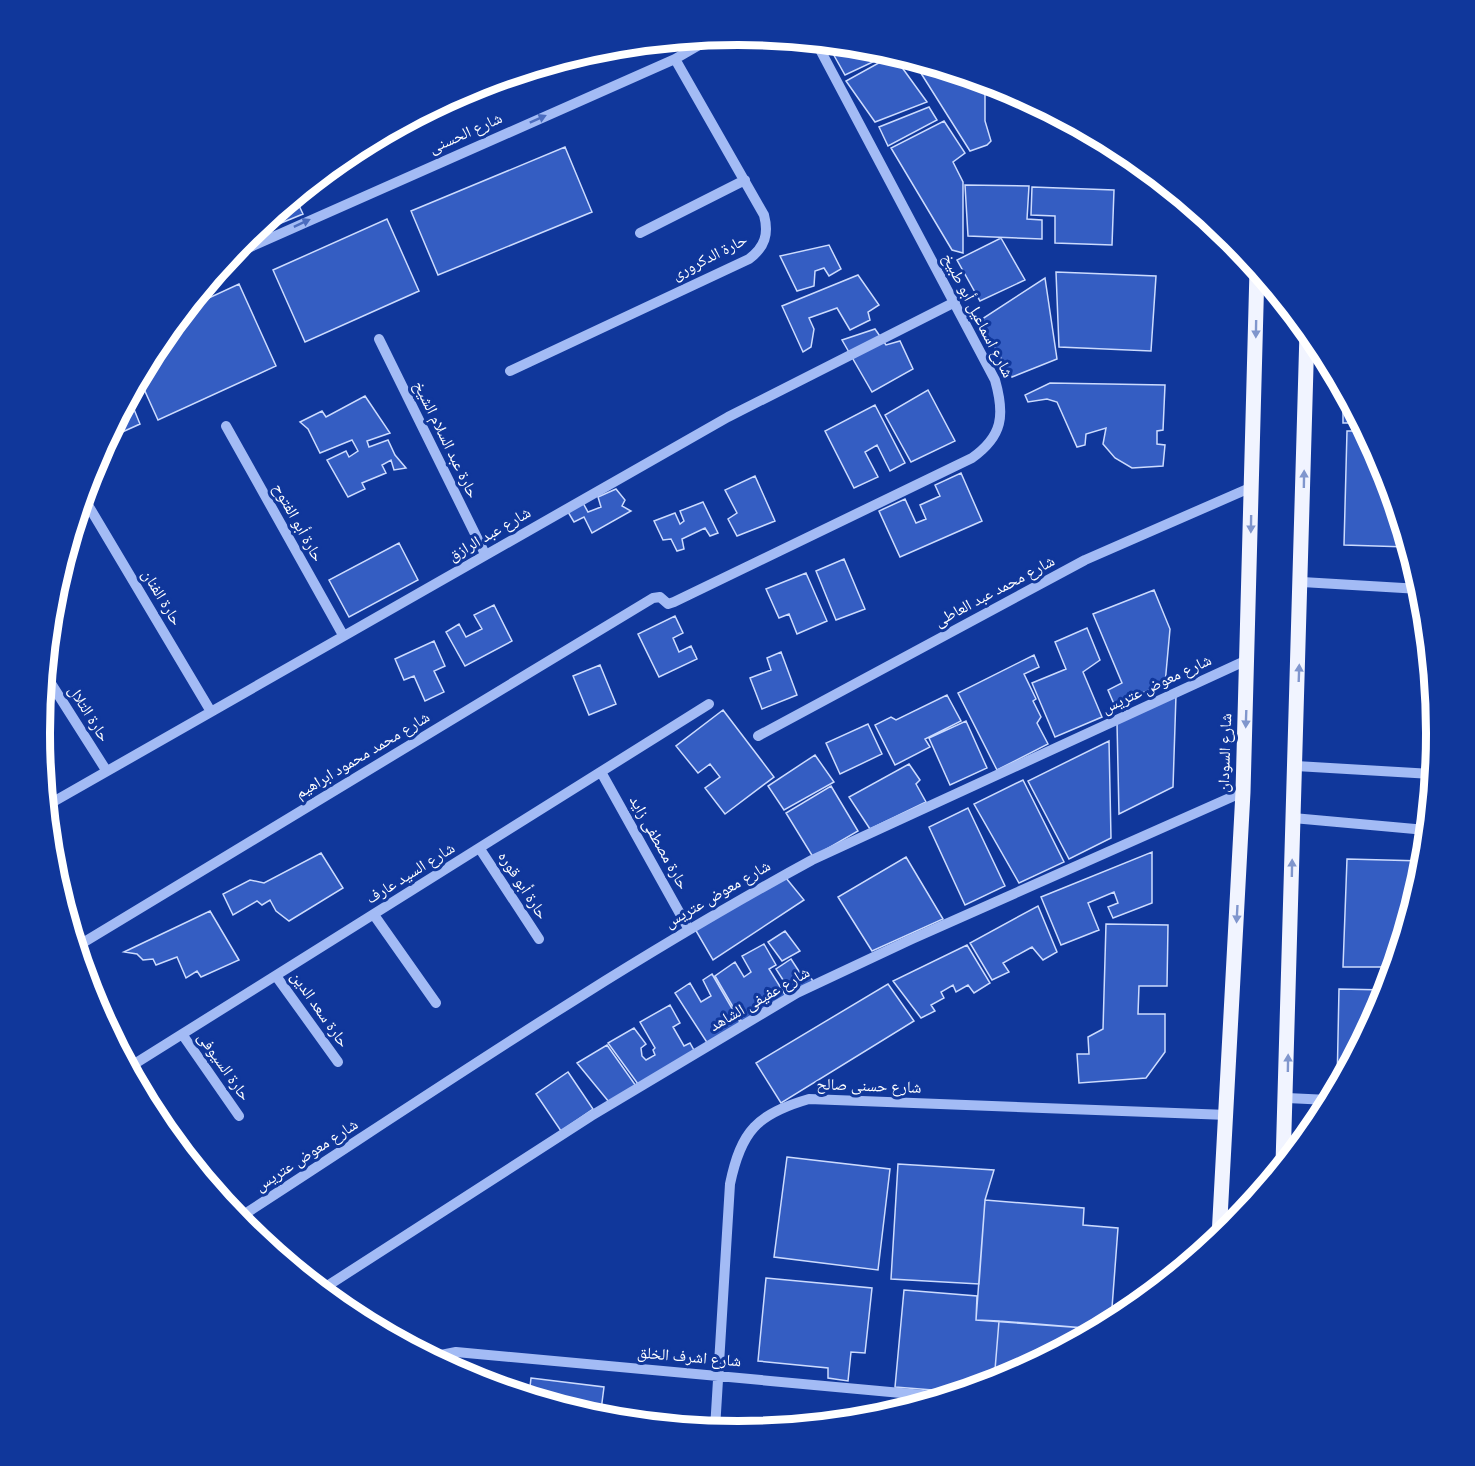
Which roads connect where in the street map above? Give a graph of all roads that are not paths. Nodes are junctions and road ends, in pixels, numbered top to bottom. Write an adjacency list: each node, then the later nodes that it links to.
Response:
1 (697, 46): 3 (street, شارع الحسنى)
2 (820, 50): 8 (street, شارع اسماعيل أبو طبيخ)
3 (675, 58): 4 (street, حارة الدكرورى); 6 (street, شارع الحسنى, one-way to 3)
4 (745, 180): 5 (street); 11 (street, حارة الدكرورى)
5 (640, 233)
6 (252, 246)
7 (1257, 281): 13 (main road, شارع السودان, one-way to 13)
8 (955, 302): 15 (street, شارع عبد الرازق); 18 (street, شارع اسماعيل أبو طبيخ)
9 (379, 339): 15 (street, حارة عبد السلام الشيخ)
10 (1307, 346): 16 (main road, one-way to 10)
11 (510, 371)
12 (226, 426): 19 (street, حارة أبو الفتوح)
13 (1252, 487): 20 (main road, شارع السودان, one-way to 20); 24 (street, شارع محمد عبد العاطى)
14 (89, 505): 23 (street, حارة الفنان)
15 (485, 554): 19 (street, شارع عبد الرازق)
16 (1302, 582): 17 (street); 25 (main road, one-way to 16)
17 (1410, 588)
18 (664, 603): 37 (street, شارع محمد محمود ابراهيم)
19 (343, 635): 23 (street, شارع عبد الرازق)
20 (1247, 660): 29 (main road, شارع السودان, one-way to 29); 35 (street, شارع معوض عتريس)
21 (51, 684): 26 (street, حارة التلال)
22 (709, 704): 27 (street, شارع السيد عارف)
23 (210, 710): 26 (street, شارع عبد الرازق)
24 (758, 736)
25 (1296, 766): 28 (street); 31 (main road)
26 (106, 770): 30 (street, شارع عبد الرازق)
27 (601, 772): 33 (street, شارع السيد عارف); 35 (street, حارة مصطفى زايد)
28 (1424, 774)
29 (1243, 792): 45 (main road, شارع السودان, one-way to 45); 50 (street, شارع عفيفى الشاهد)
30 (53, 802)
31 (1293, 818): 32 (street); 43 (main road, one-way to 31)
32 (1419, 829)
33 (480, 849): 34 (street, شارع السيد عارف); 36 (street, حارة أبو قوره)
34 (374, 915): 38 (street, شارع السيد عارف); 39 (street)
35 (688, 928): 48 (street, شارع معوض عتريس)
36 (539, 939)
37 (83, 943)
38 (276, 976): 40 (street, شارع السيد عارف); 41 (street, حارة سعد الدين)
39 (436, 1003)
40 (182, 1034): 42 (street, شارع السيد عارف); 46 (street, حارة السيوفى)
41 (338, 1062)
42 (135, 1064)
43 (1287, 1098): 44 (street); 47 (main road)
44 (1319, 1100)
45 (1228, 1115): 49 (main road, شارع السودان); 52 (street, شارع حسنى صالح)
46 (239, 1116)
47 (1284, 1151)
48 (246, 1213)
49 (1220, 1223)
50 (328, 1285)
51 (444, 1355): 52 (street, شارع اشرف الخلق)
52 (718, 1376): 53 (street, شارع اشرف الخلق); 54 (street, شارع حسنى صالح)
53 (925, 1395)
54 (715, 1420)

